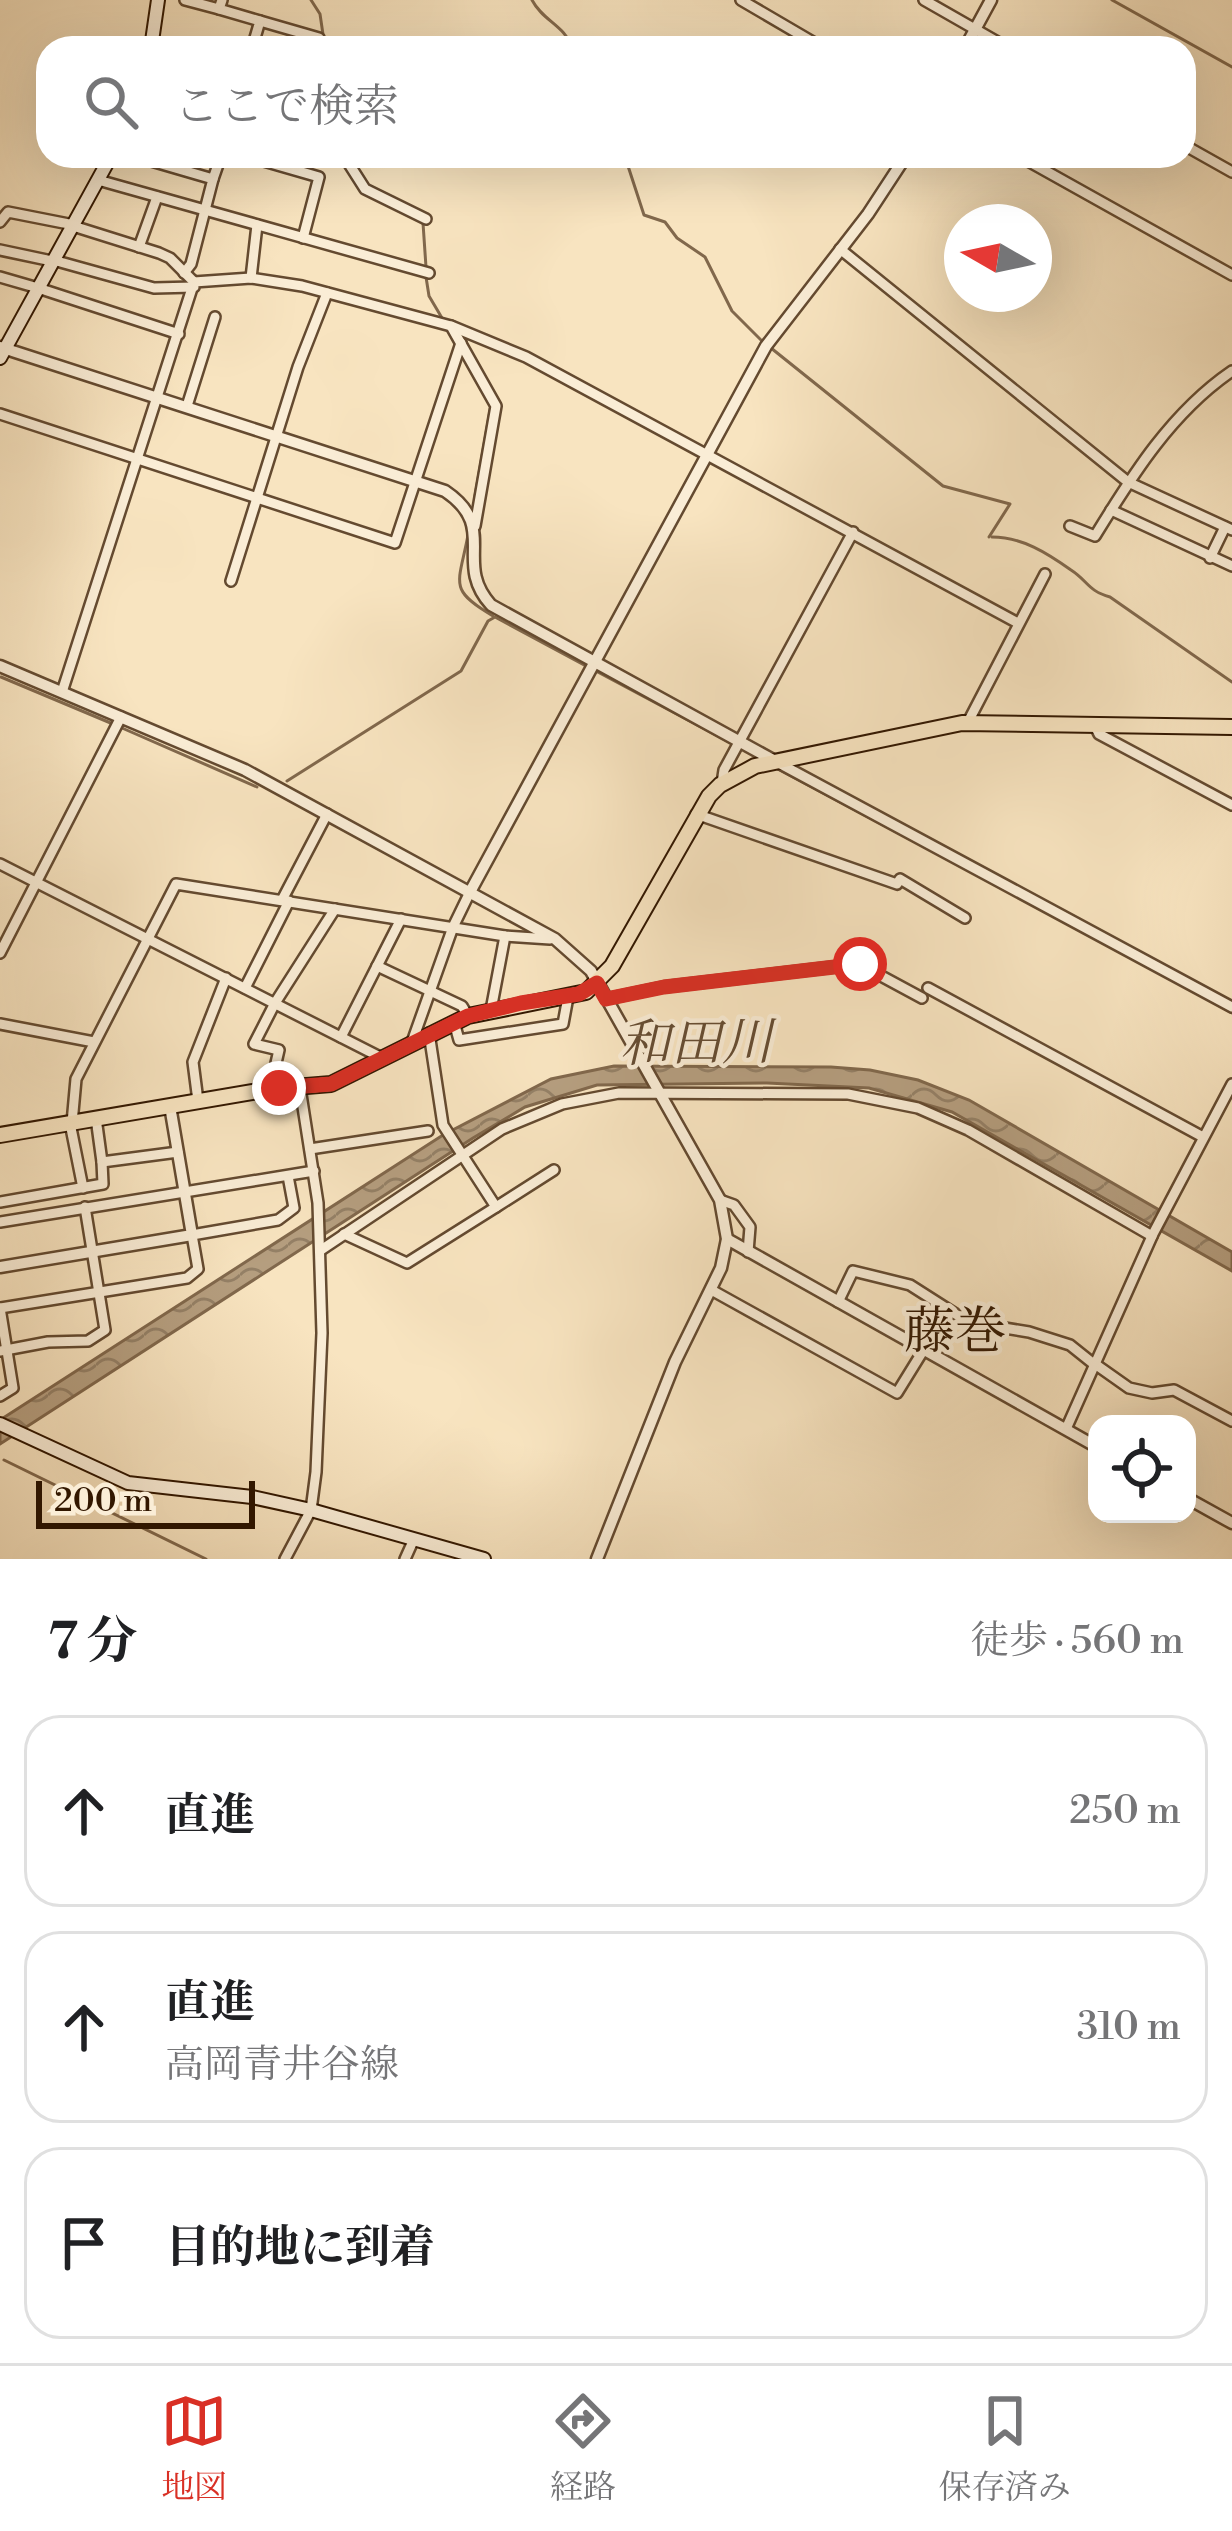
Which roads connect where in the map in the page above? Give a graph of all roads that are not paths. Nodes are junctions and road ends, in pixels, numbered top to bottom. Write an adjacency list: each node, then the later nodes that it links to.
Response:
1 (158, 0): 9 (main road)
2 (185, 0): 6 (street)
3 (741, 0): 12 (street)
4 (924, 0): 8 (street)
5 (992, 0): 8 (street)
6 (220, 4): 7 (street)
7 (260, 21): 10 (street); 11 (street)
8 (975, 29): 13 (street); 14 (street)
9 (154, 36)
10 (256, 36)
11 (312, 36)
12 (803, 36)
13 (971, 36)
14 (987, 36)
15 (1196, 152): 23 (street)
16 (104, 168): 25 (main road)
17 (175, 168): 24 (street)
18 (217, 168): 24 (street)
19 (288, 168): 32 (street)
20 (352, 168): 28 (street)
21 (897, 168): 35 (street)
22 (1040, 168): 39 (street)
23 (1232, 172)
24 (213, 179): 27 (street)
25 (98, 180): 26 (street); 31 (main road)
26 (157, 196): 27 (street); 33 (street)
27 (205, 211): 30 (street); 37 (street)
28 (426, 219)
29 (0, 223): 31 (street)
30 (256, 225): 32 (street); 41 (street)
31 (74, 226): 33 (street); 36 (main road)
32 (303, 238): 38 (street)
33 (139, 247): 37 (street)
34 (0, 250): 36 (street)
35 (839, 250): 55 (street); 58 (street)
36 (52, 261): 42 (street); 43 (main road)
37 (184, 273): 42 (street)
38 (429, 273)
39 (1232, 275)
40 (0, 277): 43 (street)
41 (251, 278): 42 (street); 44 (street)
42 (194, 284): 47 (street)
43 (38, 288): 47 (street); 49 (main road)
44 (327, 292): 46 (street); 54 (street)
45 (215, 317): 52 (street)
46 (451, 326): 48 (street); 55 (street)
47 (178, 334): 51 (street)
48 (461, 343): 57 (street); 61 (street)
49 (2, 351): 51 (street)
50 (1232, 371): 58 (street)
51 (158, 396): 52 (street); 56 (street)
52 (188, 406): 54 (street)
53 (0, 414): 56 (street)
54 (278, 435): 57 (street); 59 (street)
55 (706, 456): 64 (street); 70 (street)
56 (137, 458): 59 (street); 72 (street)
57 (416, 479): 59 (street); 61 (street)
58 (1128, 482): 60 (street); 63 (street)
59 (256, 497): 68 (street)
60 (1111, 510): 62 (street); 65 (street)
61 (475, 526): 70 (street)
62 (1070, 526)
63 (1228, 529): 65 (street)
64 (853, 532): 69 (street); 77 (street)
65 (1210, 558): 66 (street)
66 (1232, 566)
67 (1045, 574): 69 (street)
68 (231, 581)
69 (1018, 623): 74 (street)
70 (596, 662): 77 (street); 85 (street)
71 (0, 666): 72 (street)
72 (62, 692): 73 (street)
73 (121, 717): 81 (street); 84 (street)
74 (968, 722): 75 (main road); 78 (main road)
75 (1094, 724): 76 (main road); 80 (street)
76 (1232, 727)
77 (740, 741): 78 (street); 79 (street)
78 (775, 761): 79 (main road); 103 (street)
79 (722, 784): 82 (main road)
80 (1232, 805)
81 (326, 814): 85 (street); 86 (street)
82 (696, 814): 88 (street); 97 (main road)
83 (0, 864): 84 (street)
84 (35, 883): 92 (street); 94 (street)
85 (470, 892): 90 (street); 93 (street)
86 (286, 900): 87 (street); 92 (street); 98 (street)
87 (335, 909): 89 (street); 102 (street)
88 (965, 918)
89 (401, 919): 90 (street); 95 (street)
90 (452, 926): 91 (street); 99 (street)
91 (505, 936): 93 (street); 104 (street)
92 (148, 939): 96 (street); 109 (street)
93 (555, 939): 97 (street)
94 (0, 953)
95 (377, 966): 99 (street); 108 (street)
96 (226, 978): 98 (street); 116 (street)
97 (597, 983): 100 (main road); 101 (street)
98 (245, 988): 102 (street)
99 (429, 994): 105 (street); 110 (street)
100 (568, 997): 104 (main road); 105 (street)
101 (606, 999): 115 (street); 122 (street)
102 (275, 1003): 108 (street); 114 (street)
103 (1232, 1006)
104 (491, 1010): 105 (main road)
105 (461, 1019): 107 (main road)
106 (0, 1024): 109 (street)
107 (429, 1034): 110 (main road); 125 (street)
108 (341, 1037): 111 (street)
109 (94, 1042): 119 (street)
110 (412, 1042): 111 (main road)
111 (380, 1058): 113 (main road)
112 (1232, 1084): 122 (street)
113 (300, 1088): 114 (main road); 123 (street)
114 (270, 1089): 116 (main road)
115 (660, 1093): 125 (street); 132 (street); 139 (street)
116 (198, 1101): 117 (main road)
117 (170, 1106): 118 (main road); 124 (street)
118 (96, 1118): 119 (main road); 126 (street)
119 (71, 1123): 121 (main road); 130 (street)
120 (428, 1131): 123 (street)
121 (0, 1135)
122 (1203, 1137): 139 (street)
123 (310, 1150): 128 (street)
124 (178, 1152): 126 (street); 131 (street)
125 (463, 1157): 134 (street); 137 (street)
126 (102, 1162): 130 (street)
127 (554, 1170): 134 (street)
128 (314, 1171): 129 (street); 141 (street)
129 (288, 1176): 131 (street); 138 (street)
130 (82, 1188): 133 (street)
131 (184, 1191): 135 (street); 138 (street)
132 (720, 1200): 140 (street); 143 (street)
133 (0, 1202)
134 (496, 1207): 137 (street)
135 (85, 1208): 136 (street); 142 (street)
136 (0, 1222)
137 (344, 1234): 141 (street)
138 (192, 1235): 142 (street); 145 (street)
139 (1152, 1235): 152 (street)
140 (727, 1239): 143 (street); 166 (street)
141 (321, 1250): 159 (street)
142 (92, 1252): 144 (street); 145 (street)
143 (748, 1252): 147 (street)
144 (0, 1267)
145 (99, 1292): 148 (street); 150 (street)
146 (715, 1292): 151 (street)
147 (838, 1302): 149 (street); 151 (street)
148 (0, 1308): 150 (street)
149 (947, 1312): 151 (street); 152 (street)
150 (3, 1350): 153 (street)
151 (923, 1350): 156 (street)
152 (1095, 1364): 154 (street); 156 (street)
153 (0, 1396)
154 (1232, 1421)
155 (0, 1424): 159 (main road)
156 (1066, 1429): 157 (street)
157 (1088, 1442)
158 (1196, 1503): 160 (street)
159 (310, 1510): 161 (main road); 163 (street)
160 (1232, 1523)
161 (413, 1539): 162 (main road); 164 (street)
162 (465, 1556): 165 (main road)
163 (285, 1559)
164 (405, 1559)
165 (484, 1559)
166 (597, 1559)

